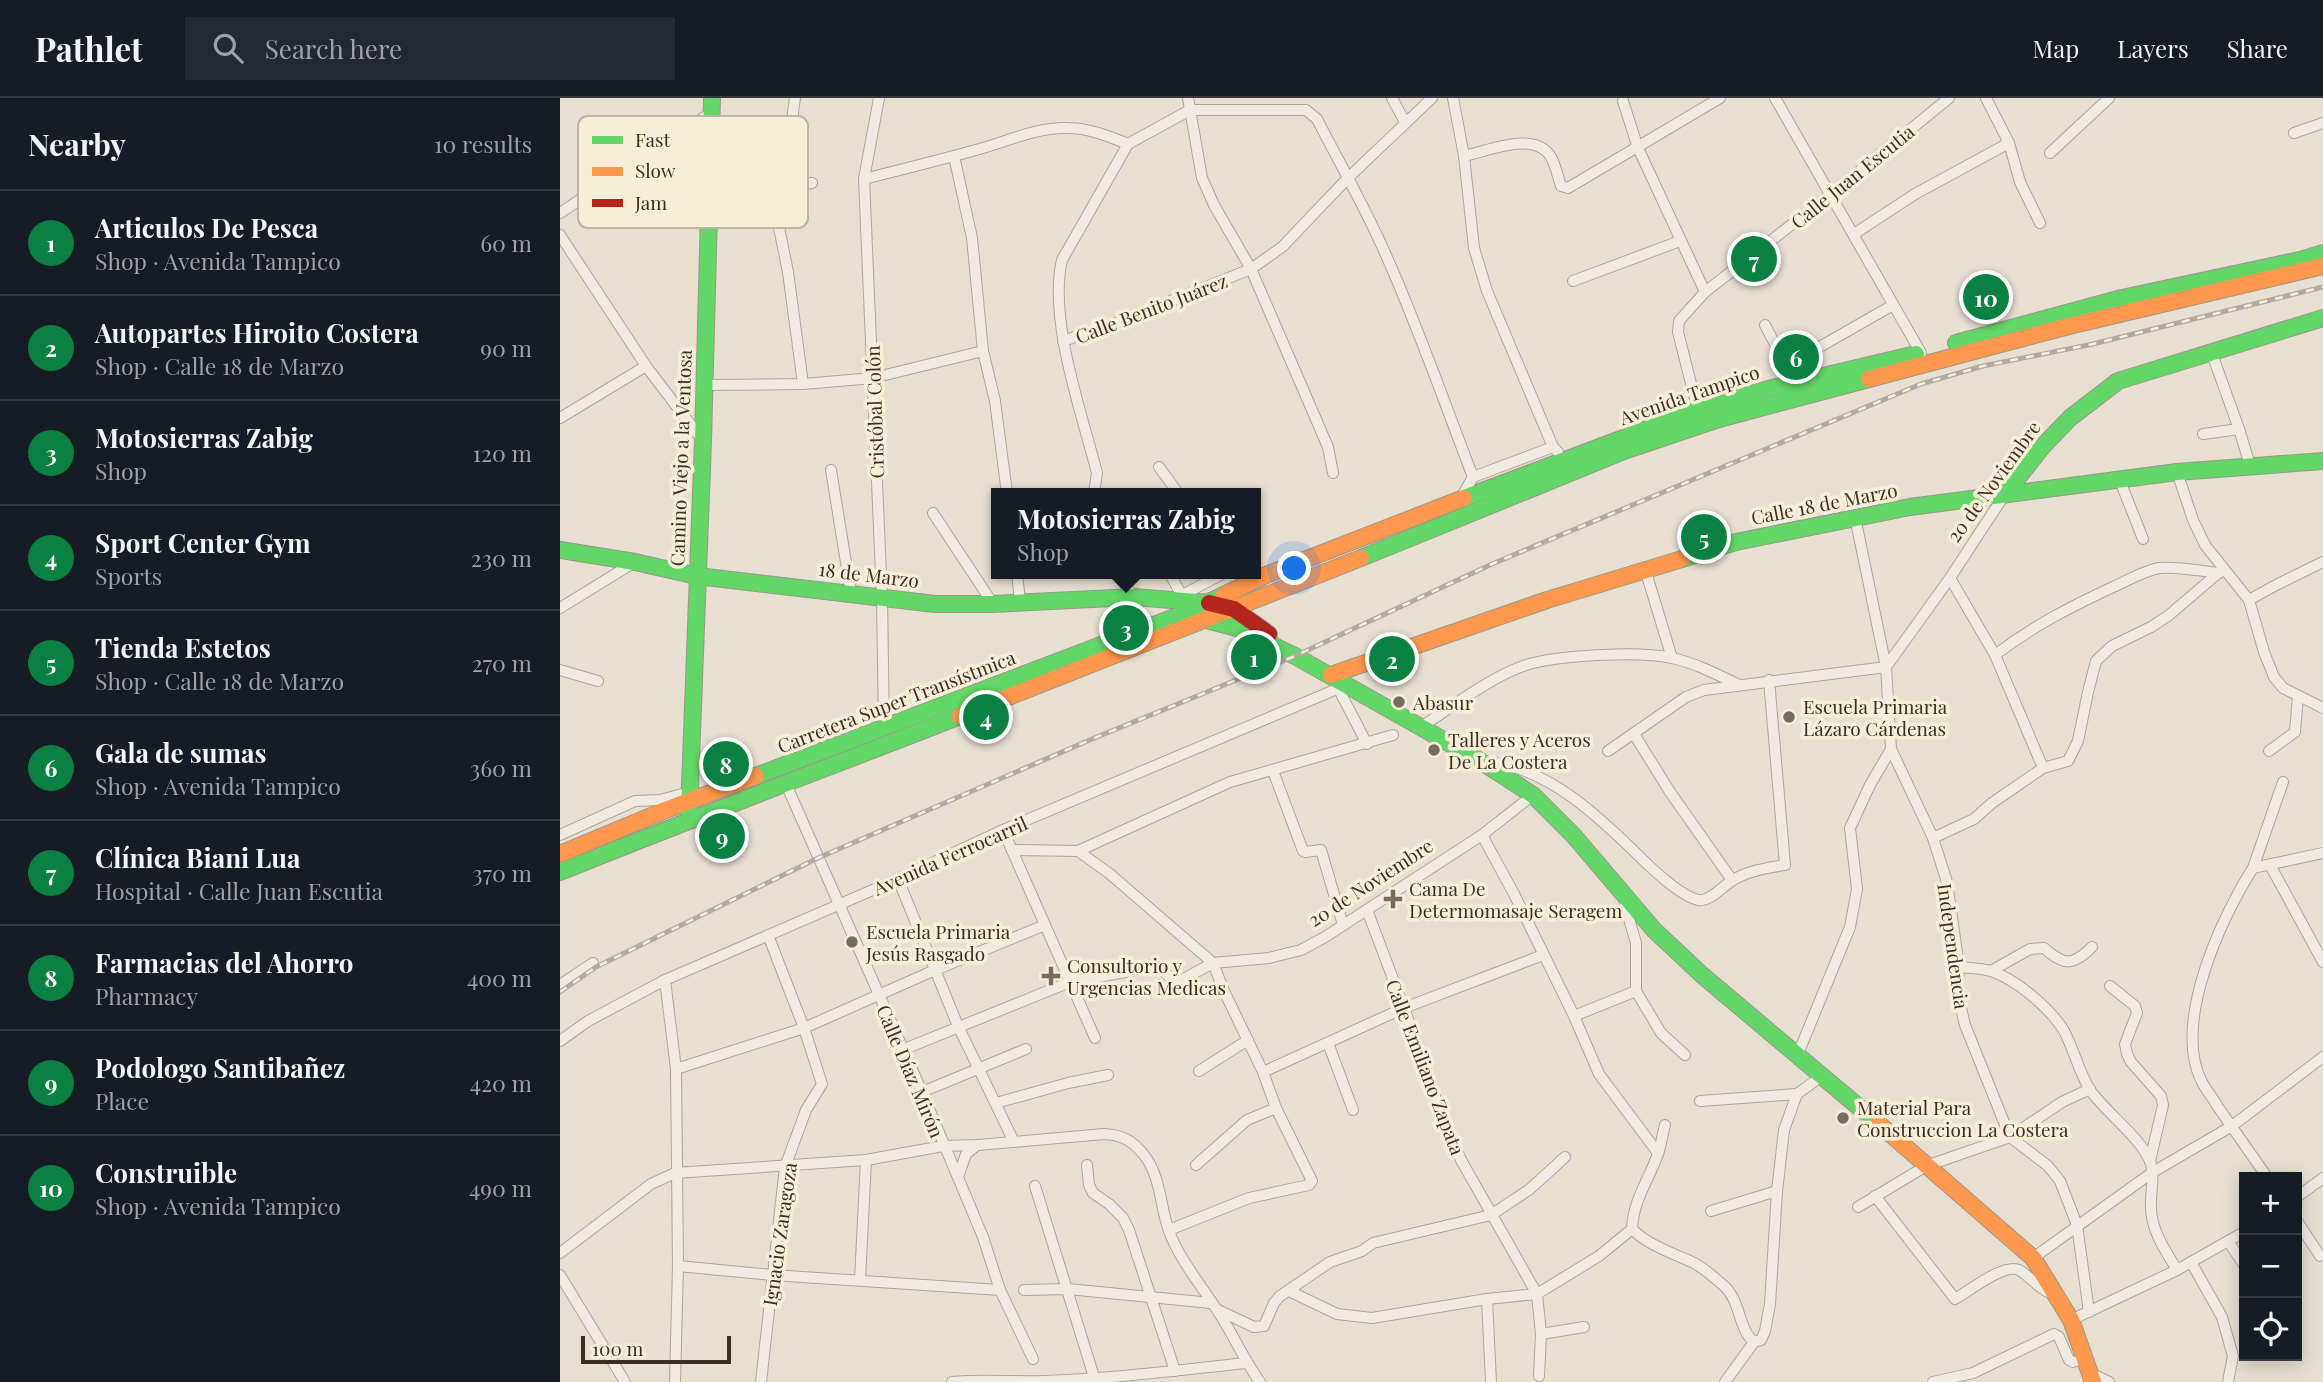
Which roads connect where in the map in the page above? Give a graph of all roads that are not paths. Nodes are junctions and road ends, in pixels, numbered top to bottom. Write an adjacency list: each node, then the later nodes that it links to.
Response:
1 (795, 98): 15 (street)
2 (879, 98): 26 (street, Cristóbal Colón)
3 (1392, 98): 16 (street)
4 (1432, 98): 16 (street, Calle Benito Juárez)
5 (1453, 98): 24 (street)
6 (1720, 98): 21 (street)
7 (1774, 98): 29 (street)
8 (1949, 98): 29 (street, Calle Juan Escutia)
9 (1986, 98): 19 (street)
10 (2109, 98): 22 (street)
11 (1623, 101): 21 (street)
12 (1189, 104): 20 (street); 25 (street); 40 (street)
13 (712, 105): 14 (street)
14 (697, 116)
15 (793, 116)
16 (1405, 122): 25 (street, Calle Benito Juárez)
17 (2323, 123): 18 (street)
18 (2294, 133)
19 (2009, 143): 32 (street); 35 (street)
20 (1128, 144): 23 (street); 46 (street, Calle Benito Juárez)
21 (1637, 148): 24 (street); 37 (street)
22 (2050, 153)
23 (954, 156): 26 (street); 47 (street)
24 (1464, 156): 61 (street)
25 (1348, 178): 40 (street, Calle Benito Juárez); 69 (street)
26 (864, 179): 52 (street, Cristóbal Colón)
27 (808, 183): 28 (street)
28 (811, 183)
29 (1831, 194): 35 (street); 42 (street, Calle Juan Escutia)
30 (578, 200): 31 (street)
31 (560, 213)
32 (2039, 223)
33 (708, 228): 54 (main road, Camino Viejo a la Ventosa)
34 (779, 228): 53 (street)
35 (1854, 234): 43 (street)
36 (560, 235): 51 (street)
37 (1680, 241): 41 (street); 42 (street)
38 (2323, 253): 49 (main road, Avenida Tampico)
39 (2323, 266): 55 (main road, Avenida Tampico)
40 (1251, 269): 46 (street, Calle Benito Juárez); 68 (street)
41 (1573, 281)
42 (1705, 292): 56 (street, Calle Juan Escutia)
43 (1893, 305): 49 (street); 50 (street)
44 (2323, 318): 48 (main road, 20 de Noviembre)
45 (1765, 325): 50 (street)
46 (1063, 341): 72 (street)
47 (983, 351): 52 (street); 71 (street)
48 (2211, 351): 58 (street); 74 (main road, 20 de Noviembre)
49 (1921, 353): 55 (main road, Avenida Tampico)
50 (1788, 365): 55 (street)
51 (646, 366): 57 (street); 60 (street)
52 (873, 378): 53 (street); 94 (street, Cristóbal Colón)
53 (803, 384): 54 (street)
54 (703, 385): 60 (main road, Camino Viejo a la Ventosa)
55 (1799, 389): 56 (main road, Avenida Tampico)
56 (1700, 417): 62 (main road, Avenida Tampico); 101 (main road, Avenida Tampico)
57 (560, 418)
58 (2239, 429): 59 (street); 64 (street)
59 (2203, 434)
60 (703, 441): 84 (main road, Camino Viejo a la Ventosa)
61 (1553, 447): 62 (street); 69 (street)
62 (1564, 459): 75 (main road, Avenida Tampico)
63 (2323, 461): 64 (main road, Calle 18 de Marzo)
64 (2250, 465): 67 (main road, Calle 18 de Marzo)
65 (1159, 467): 73 (street)
66 (831, 470): 92 (street)
67 (2177, 472): 70 (main road, Calle 18 de Marzo); 83 (street)
68 (1333, 473)
69 (1473, 477): 75 (street)
70 (2120, 481): 74 (main road, Calle 18 de Marzo); 78 (street)
71 (1006, 488)
72 (1095, 488)
73 (1174, 488)
74 (2005, 494): 77 (main road, Calle 18 de Marzo); 86 (street, 20 de Noviembre)
75 (1459, 502): 85 (main road, Avenida Tampico)
76 (933, 513): 99 (street)
77 (1855, 517): 82 (main road, Calle 18 de Marzo); 106 (street, Independencia)
78 (2143, 539)
79 (563, 546): 80 (main road, 18 de Marzo)
80 (635, 562): 84 (main road, 18 de Marzo); 100 (street)
81 (2323, 562): 95 (street)
82 (1645, 569): 105 (street); 110 (main road, Calle 18 de Marzo)
83 (2221, 571): 95 (street); 103 (street); 124 (street)
84 (698, 576): 92 (main road, 18 de Marzo); 129 (main road, Camino Viejo a la Ventosa)
85 (1261, 577)
86 (1950, 578): 103 (street); 106 (street, 20 de Noviembre)
87 (1018, 579): 96 (street)
88 (1121, 579): 93 (street)
89 (1172, 579): 97 (street)
90 (1216, 579): 97 (street)
91 (1258, 579): 98 (main road, Avenida Tampico)
92 (851, 593): 94 (main road, 18 de Marzo)
93 (1134, 597): 96 (main road, 18 de Marzo); 97 (main road, 18 de Marzo)
94 (882, 598): 99 (main road, 18 de Marzo); 116 (street, Cristóbal Colón)
95 (2249, 600): 112 (street)
96 (1020, 601): 99 (main road, 18 de Marzo)
97 (1180, 603): 98 (main road, Carretera Super Transístmica); 102 (main road); 114 (main road, Carretera Super Transístmica)
98 (1209, 603): 101 (main road)
99 (993, 604)
100 (560, 608)
101 (1234, 609): 102 (main road, Carretera Super Transístmica); 104 (main road)
102 (1204, 620): 104 (main road); 114 (main road, Carretera Super Transístmica)
103 (1995, 655): 124 (street)
104 (1295, 656): 110 (main road)
105 (1672, 658): 111 (street); 115 (street)
106 (1886, 667): 109 (street); 120 (street, Independencia)
107 (560, 670): 108 (street)
108 (598, 681)
109 (1769, 681): 111 (street); 143 (street)
110 (1339, 682): 115 (main road); 119 (street); 131 (street, Avenida Ferrocarril)
111 (1737, 684): 117 (street)
112 (2298, 696): 113 (street); 122 (street)
113 (2323, 708)
114 (934, 717): 116 (main road, Carretera Super Transístmica); 127 (main road, Carretera Super Transístmica)
115 (1421, 727): 123 (main road)
116 (884, 728): 129 (main road, Carretera Super Transístmica)
117 (1634, 734): 121 (street); 143 (street)
118 (1393, 735): 119 (street)
119 (1367, 744): 125 (street)
120 (1891, 750): 134 (street, Independencia); 174 (street)
121 (1608, 751)
122 (2269, 751)
123 (1478, 760): 128 (main road); 143 (street)
124 (2043, 768): 134 (street)
125 (1273, 771): 136 (street); 148 (street)
126 (2283, 782): 140 (street)
127 (786, 784): 130 (main road, Carretera Super Transístmica); 145 (street, Calle Díaz Mirón)
128 (1533, 795): 133 (street, 20 de Noviembre); 144 (main road)
129 (689, 797): 130 (main road, Camino Viejo a la Ventosa); 132 (street); 138 (main road, Carretera Super Transístmica)
130 (689, 819): 141 (main road, Carretera Super Transístmica)
131 (1003, 830): 135 (street); 142 (street, Avenida Ferrocarril)
132 (560, 835)
133 (1482, 835): 146 (street, 20 de Noviembre); 151 (street)
134 (1933, 838): 155 (street, Independencia)
135 (1012, 850): 136 (street); 147 (street)
136 (1078, 851): 152 (street)
137 (2323, 853): 139 (street)
138 (560, 854)
139 (2270, 865): 140 (street); 153 (street)
140 (2253, 868): 191 (street)
141 (560, 872)
142 (898, 879): 145 (street, Avenida Ferrocarril); 156 (street)
143 (1732, 880)
144 (1620, 892): 162 (street); 174 (main road)
145 (839, 905): 149 (street, Avenida Ferrocarril); 163 (street, Calle Díaz Mirón)
146 (1367, 910): 148 (street, 20 de Noviembre); 164 (street, Calle Emiliano Zapata)
147 (1045, 925): 156 (street); 159 (street)
148 (1343, 925): 152 (street, 20 de Noviembre)
149 (768, 935): 158 (street, Avenida Ferrocarril); 167 (street, Ignacio Zaragoza)
150 (2092, 947): 157 (street)
151 (1543, 955): 164 (street); 165 (street)
152 (1213, 962): 159 (street, 20 de Noviembre); 169 (street)
153 (2323, 962)
154 (593, 963): 160 (street)
155 (1959, 967): 157 (street); 192 (street, Independencia)
156 (935, 970): 163 (street); 166 (street)
157 (1991, 971): 183 (street)
158 (666, 980): 170 (street, Avenida Ferrocarril); 177 (street)
159 (1070, 982): 166 (street, 20 de Noviembre); 168 (street)
160 (560, 985)
161 (2110, 986): 203 (street)
162 (1636, 991): 165 (street); 175 (street)
163 (878, 995): 167 (street); 172 (street, Calle Díaz Mirón)
164 (1404, 1008): 171 (street); 214 (street, Calle Emiliano Zapata)
165 (1574, 1016): 196 (street)
166 (958, 1026): 172 (street, 20 de Noviembre); 178 (street)
167 (804, 1028): 177 (street); 202 (street, Ignacio Zaragoza)
168 (1095, 1038)
169 (1248, 1040): 179 (street); 180 (street)
170 (560, 1041)
171 (1328, 1043): 180 (street); 189 (street)
172 (902, 1049): 184 (street, Calle Díaz Mirón)
173 (1026, 1049): 178 (street)
174 (1797, 1054): 182 (main road)
175 (1685, 1055)
176 (2323, 1057): 191 (street)
177 (676, 1069): 205 (street)
178 (978, 1069): 184 (street); 187 (street)
179 (1199, 1071)
180 (1263, 1072): 188 (street)
181 (1108, 1075): 187 (street)
182 (1823, 1076): 185 (street); 201 (main road)
183 (2090, 1089): 192 (street); 203 (street)
184 (922, 1092): 195 (street, Calle Díaz Mirón)
185 (1797, 1094): 186 (street); 209 (street)
186 (1700, 1101)
187 (996, 1103): 193 (street)
188 (1276, 1108): 200 (street); 218 (street)
189 (1353, 1110)
190 (1665, 1125): 196 (street)
191 (2232, 1126): 203 (street); 204 (street)
192 (2010, 1137): 201 (street); 215 (street)
193 (1014, 1142): 194 (street); 218 (street)
194 (978, 1145): 195 (street); 206 (street)
195 (943, 1146): 198 (street); 206 (street, Calle Díaz Mirón)
196 (1658, 1153): 216 (street)
197 (1565, 1157): 214 (street)
198 (866, 1160): 202 (street); 230 (street)
199 (1087, 1165): 237 (street)
200 (1196, 1165)
201 (1926, 1166): 211 (street); 223 (main road)
202 (785, 1167): 205 (street); 229 (street, Ignacio Zaragoza)
203 (2152, 1167): 215 (street); 227 (street)
204 (2264, 1172)
205 (676, 1173): 221 (street); 226 (street)
206 (958, 1177): 232 (street, Calle Díaz Mirón)
207 (2323, 1178): 210 (street)
208 (1035, 1186): 231 (street)
209 (1777, 1191): 213 (street); 244 (street)
210 (2302, 1193)
211 (1875, 1196): 212 (street); 236 (street)
212 (1858, 1207)
213 (1711, 1211)
214 (1491, 1215): 234 (street); 235 (street, Calle Emiliano Zapata)
215 (2077, 1225): 223 (street); 240 (street)
216 (1632, 1229): 235 (street); 244 (street)
217 (2302, 1229): 222 (street)
218 (1169, 1230): 239 (street)
219 (2239, 1235): 220 (street)
220 (2228, 1241): 224 (street); 225 (street)
221 (560, 1253)
222 (2320, 1256)
223 (2033, 1258): 236 (main road)
224 (2239, 1258)
225 (2191, 1262): 227 (street); 261 (street)
226 (678, 1266): 229 (street); 252 (street)
227 (2177, 1270): 240 (street)
228 (560, 1275): 251 (street)
229 (772, 1275): 230 (street); 253 (street, Ignacio Zaragoza)
230 (860, 1280): 232 (street)
231 (1068, 1289): 233 (street); 237 (street); 250 (street)
232 (1000, 1290): 245 (street, Calle Díaz Mirón)
233 (1024, 1290)
234 (1289, 1291): 238 (street); 239 (street)
235 (1537, 1294): 238 (street); 243 (street, Calle Emiliano Zapata)
236 (2058, 1296): 241 (main road)
237 (1150, 1297): 239 (street); 247 (street)
238 (1486, 1299): 257 (street)
239 (1215, 1307): 246 (street)
240 (2089, 1311): 241 (street)
241 (2071, 1320): 248 (main road)
242 (1584, 1327): 243 (street)
243 (1541, 1334): 249 (street, Calle Emiliano Zapata)
244 (1754, 1342): 258 (street)
245 (1033, 1359)
246 (1246, 1363): 247 (street); 256 (street)
247 (1175, 1371): 250 (street)
248 (2090, 1372): 259 (street); 260 (street)
249 (1539, 1376)
250 (1094, 1377): 255 (street)
251 (625, 1382)
252 (675, 1382)
253 (761, 1382)
254 (952, 1382): 255 (street)
255 (1042, 1382)
256 (1260, 1382)
257 (1492, 1382)
258 (1726, 1382)
259 (1934, 1382)
260 (2109, 1382)
261 (2228, 1382)

